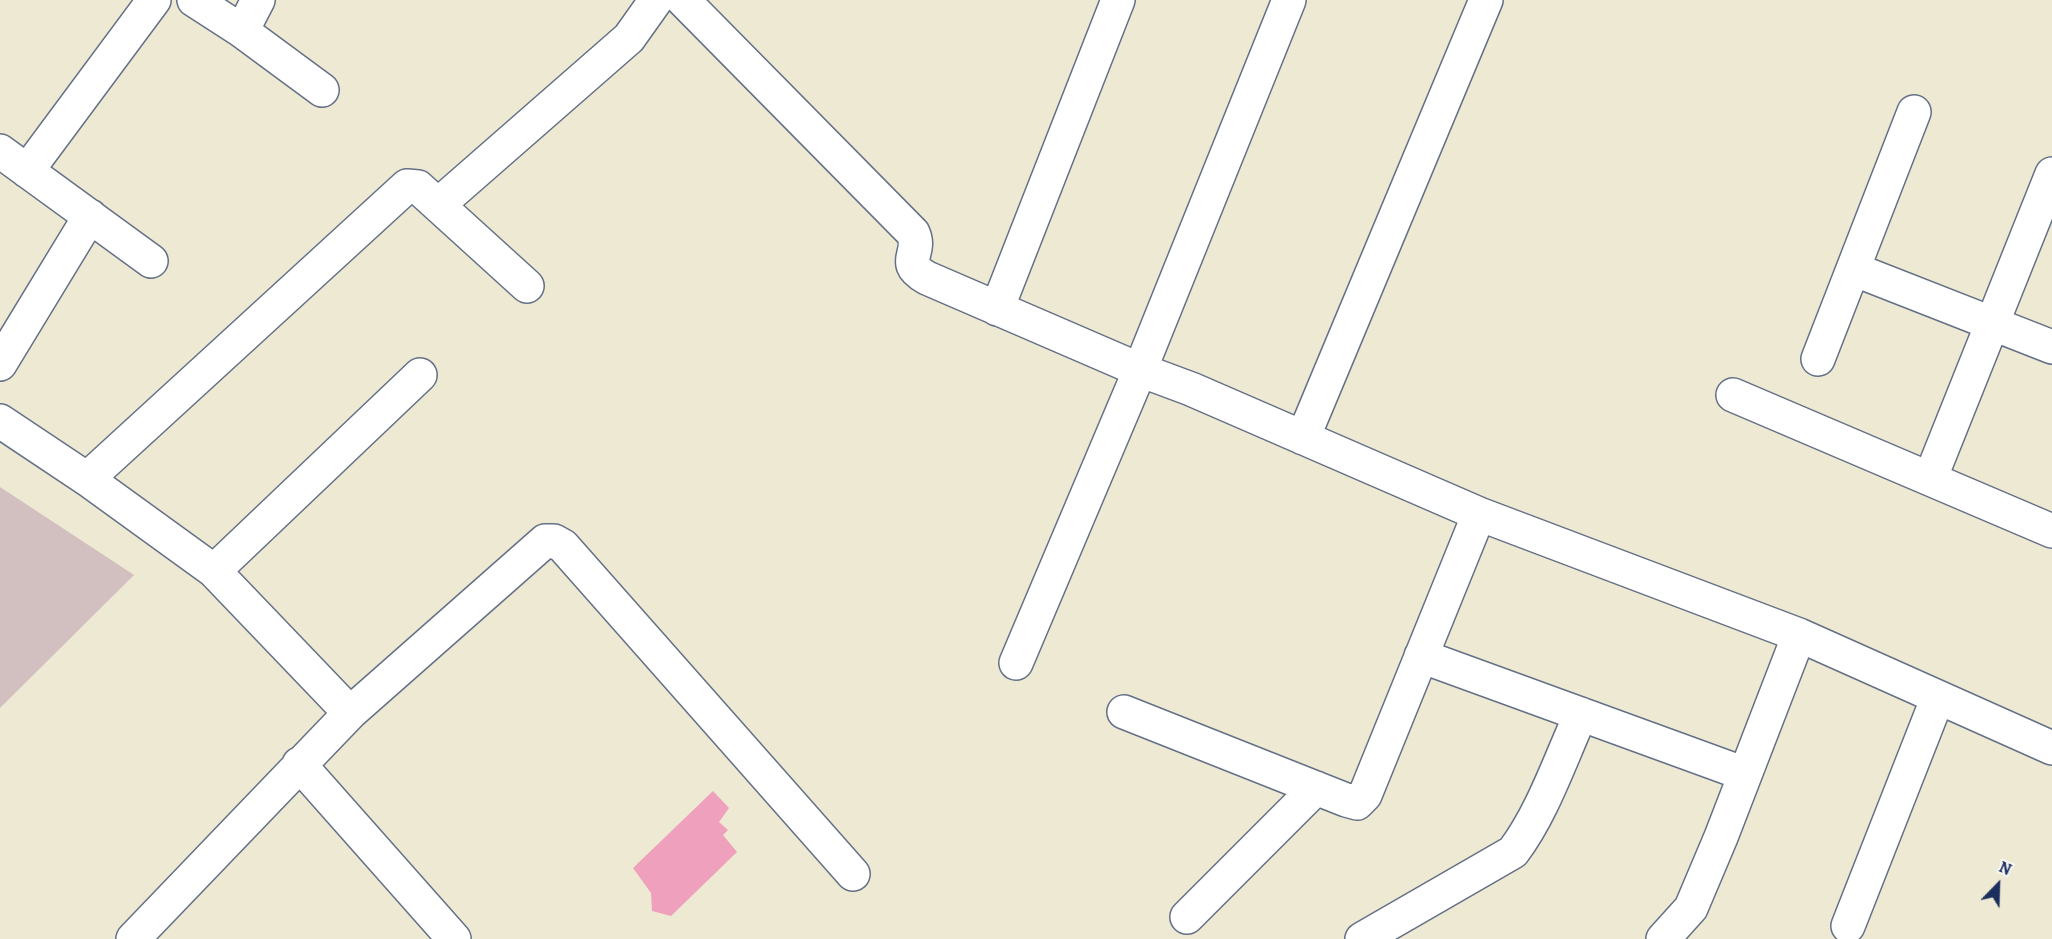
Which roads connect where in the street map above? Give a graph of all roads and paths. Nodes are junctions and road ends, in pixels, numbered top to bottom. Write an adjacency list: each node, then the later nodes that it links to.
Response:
1 (154, 0): 13 (street)
2 (194, 0): 9 (street)
3 (258, 0): 9 (street)
4 (656, 0): 15 (street)
5 (683, 0): 20 (street)
6 (1118, 0): 20 (street)
7 (1289, 0): 25 (street)
8 (1486, 0): 29 (street)
9 (242, 31): 10 (street)
10 (322, 90)
11 (1914, 112): 18 (street)
12 (0, 151): 13 (street)
13 (27, 171): 16 (street)
14 (2052, 174): 21 (street)
15 (438, 205): 19 (street); 30 (street)
16 (90, 216): 17 (street); 24 (street)
17 (151, 261)
18 (1853, 269): 21 (street); 23 (street)
19 (527, 286)
20 (997, 309): 25 (street)
21 (1992, 323): 22 (street); 31 (street)
22 (2052, 346)
23 (1818, 359)
24 (0, 364)
25 (1140, 370): 29 (street); 37 (street)
26 (420, 375): 34 (street)
27 (1734, 395): 31 (street)
28 (0, 421): 30 (street)
29 (1303, 438): 32 (street)
30 (87, 479): 34 (street)
31 (1930, 479): 33 (street)
32 (1479, 514): 35 (street); 36 (street)
33 (2052, 531)
34 (214, 571): 40 (street)
35 (1799, 635): 38 (street); 44 (street)
36 (1421, 656): 41 (street); 45 (street)
37 (1016, 663)
38 (1938, 697): 42 (street); 48 (street)
39 (1125, 712): 45 (street)
40 (350, 713): 43 (street); 46 (street)
41 (1581, 714): 44 (street); 51 (street)
42 (2052, 748)
43 (299, 765): 49 (street); 50 (street)
44 (1745, 774): 52 (street)
45 (1316, 788): 47 (street)
46 (852, 874)
47 (1187, 916)
48 (1848, 926)
49 (133, 939)
50 (454, 939)
51 (1362, 939)
52 (1663, 939)

